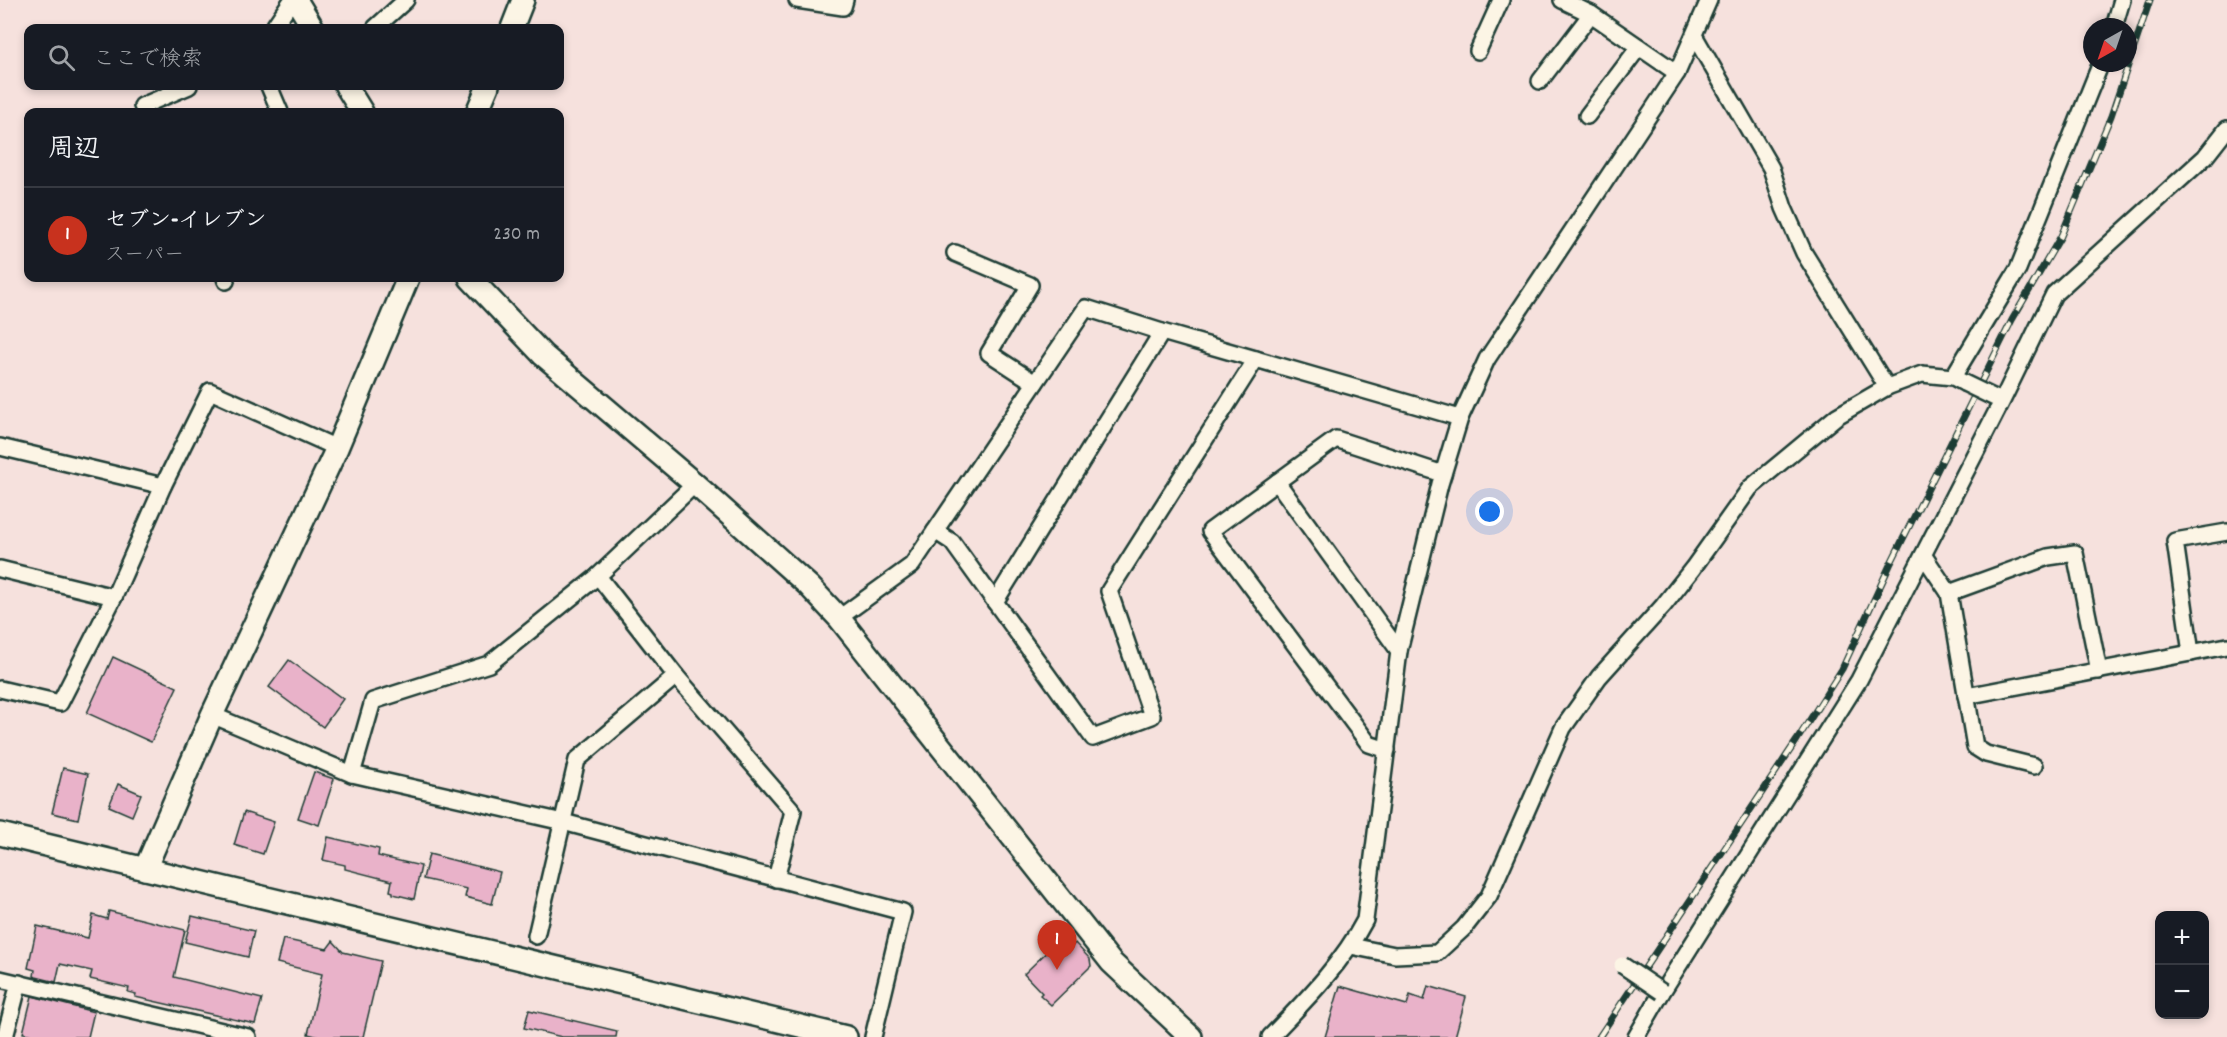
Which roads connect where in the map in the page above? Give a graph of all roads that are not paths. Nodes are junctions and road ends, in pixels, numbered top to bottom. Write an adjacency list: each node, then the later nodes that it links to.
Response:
1 (294, 0): 12 (street); 13 (street)
2 (406, 0): 14 (street)
3 (524, 0): 15 (street)
4 (797, 0): 5 (street)
5 (845, 0)
6 (1501, 0): 18 (street)
7 (1562, 0): 10 (street)
8 (1709, 0): 16 (street)
9 (2122, 0): 11 (street)
10 (1591, 14): 17 (street); 21 (street)
11 (2117, 18)
12 (276, 24)
13 (310, 24)
14 (379, 24)
15 (514, 24)
16 (1695, 37): 20 (street); 39 (street)
17 (1639, 47): 20 (street); 30 (street)
18 (1478, 51)
19 (2097, 72): 37 (street)
20 (1677, 73): 41 (street)
21 (1540, 81)
22 (180, 90): 26 (street)
23 (270, 90): 27 (street)
24 (348, 90): 28 (street)
25 (486, 90): 29 (street)
26 (143, 108)
27 (278, 108)
28 (360, 108)
29 (479, 108)
30 (1587, 116)
31 (2227, 129): 40 (street)
32 (956, 253): 38 (street)
33 (406, 282): 43 (street)
34 (474, 282): 46 (street)
35 (1162, 333): 36 (street); 38 (street); 55 (street)
36 (1256, 359): 41 (street); 55 (street)
37 (1958, 380): 39 (street); 40 (street, bridge)
38 (1035, 383): 48 (street)
39 (1887, 387): 73 (street)
40 (1998, 400): 50 (street)
41 (1460, 418): 44 (street)
42 (0, 447): 47 (street)
43 (337, 448): 47 (street); 64 (street)
44 (1443, 474): 45 (street); 58 (street)
45 (1277, 482): 58 (street); 65 (street)
46 (695, 484): 52 (street); 56 (street)
47 (163, 486): 54 (street)
48 (935, 531): 55 (street); 56 (street)
49 (2227, 532): 59 (street)
50 (1924, 556): 53 (street); 77 (street)
51 (0, 569): 54 (street)
52 (598, 576): 61 (street); 67 (street)
53 (1949, 593): 60 (street); 63 (street)
54 (114, 597): 62 (street)
55 (995, 602)
56 (839, 618): 82 (street)
57 (2227, 646): 59 (street)
58 (1399, 651): 65 (street)
59 (2191, 653): 60 (street)
60 (2099, 671): 63 (street)
61 (675, 676): 68 (street); 71 (street)
62 (0, 689)
63 (1966, 696): 66 (street)
64 (212, 715): 67 (street); 70 (street)
65 (1387, 750): 73 (street)
66 (2034, 766)
67 (352, 774): 68 (street)
68 (562, 822): 71 (street); 72 (street)
69 (0, 834): 70 (street)
70 (144, 869): 80 (street)
71 (776, 879): 81 (street)
72 (536, 936)
73 (1351, 946): 83 (street)
74 (1622, 965): 77 (street, bridge)
75 (0, 979): 76 (street)
76 (19, 983): 78 (street); 79 (street)
77 (1662, 992): 84 (street)
78 (5, 1037)
79 (248, 1037)
80 (846, 1037)
81 (873, 1037)
82 (1191, 1037)
83 (1270, 1037)
84 (1636, 1037)

